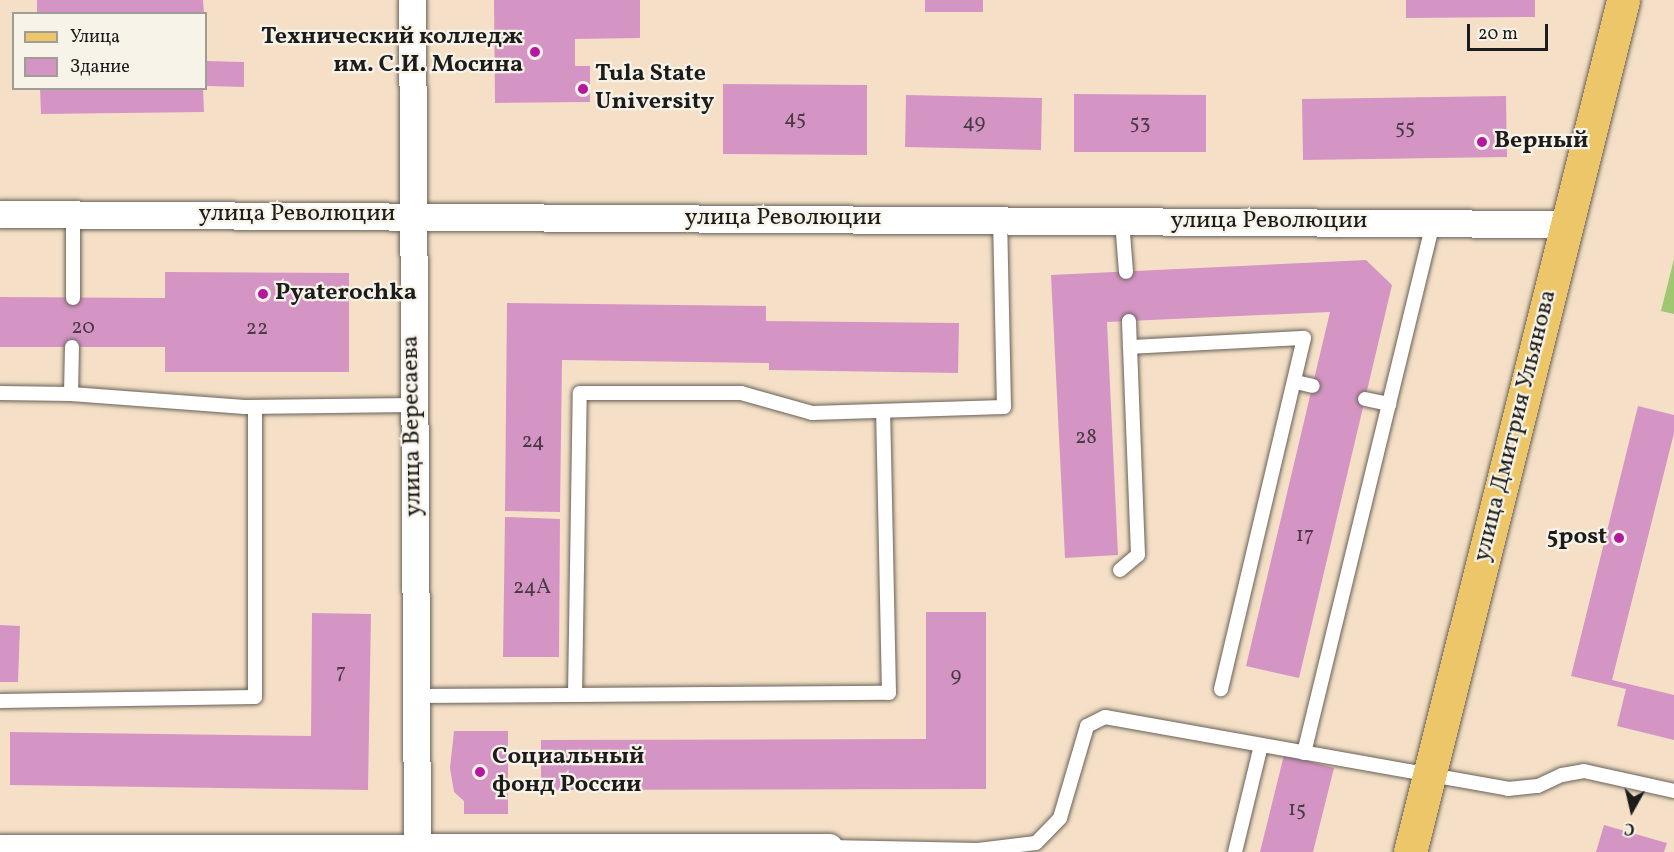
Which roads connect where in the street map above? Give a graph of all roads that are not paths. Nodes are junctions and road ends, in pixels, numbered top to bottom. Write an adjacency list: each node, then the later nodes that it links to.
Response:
1 (412, 0): 5 (street, улица Вересаева)
2 (1623, 0): 9 (main road, улица Дмитрия Ульянова)
3 (0, 214): 4 (street, улица Революции)
4 (74, 214): 5 (street, улица Революции); 11 (lane)
5 (411, 216): 6 (street, улица Революции); 21 (street, улица Вересаева)
6 (1000, 220): 7 (street, улица Революции); 23 (lane)
7 (1122, 221): 8 (street, улица Революции); 10 (lane)
8 (1433, 223): 9 (street, улица Революции); 20 (lane)
9 (1566, 224): 31 (main road, улица Дмитрия Ульянова)
10 (1125, 272)
11 (73, 298)
12 (1129, 321): 14 (lane)
13 (72, 347): 18 (lane)
14 (1130, 347): 15 (lane); 24 (lane)
15 (1296, 382): 16 (lane); 25 (lane)
16 (1313, 386)
17 (0, 393): 18 (lane)
18 (71, 394): 22 (lane)
19 (1365, 399): 20 (lane)
20 (1389, 404): 30 (lane)
21 (412, 405): 22 (lane); 27 (street, улица Вересаева)
22 (255, 407): 28 (lane)
23 (884, 412): 26 (lane); 26 (lane)
24 (1120, 570)
25 (1221, 689)
26 (575, 695): 27 (lane)
27 (416, 696): 35 (street, улица Вересаева)
28 (0, 701)
29 (1261, 745): 30 (lane); 33 (lane); 36 (lane)
30 (1304, 753): 31 (lane)
31 (1429, 776): 32 (lane); 37 (main road, улица Дмитрия Ульянова)
32 (1674, 791)
33 (829, 847): 35 (street)
34 (0, 848): 35 (street)
35 (417, 850)
36 (1235, 852)
37 (1410, 852)

